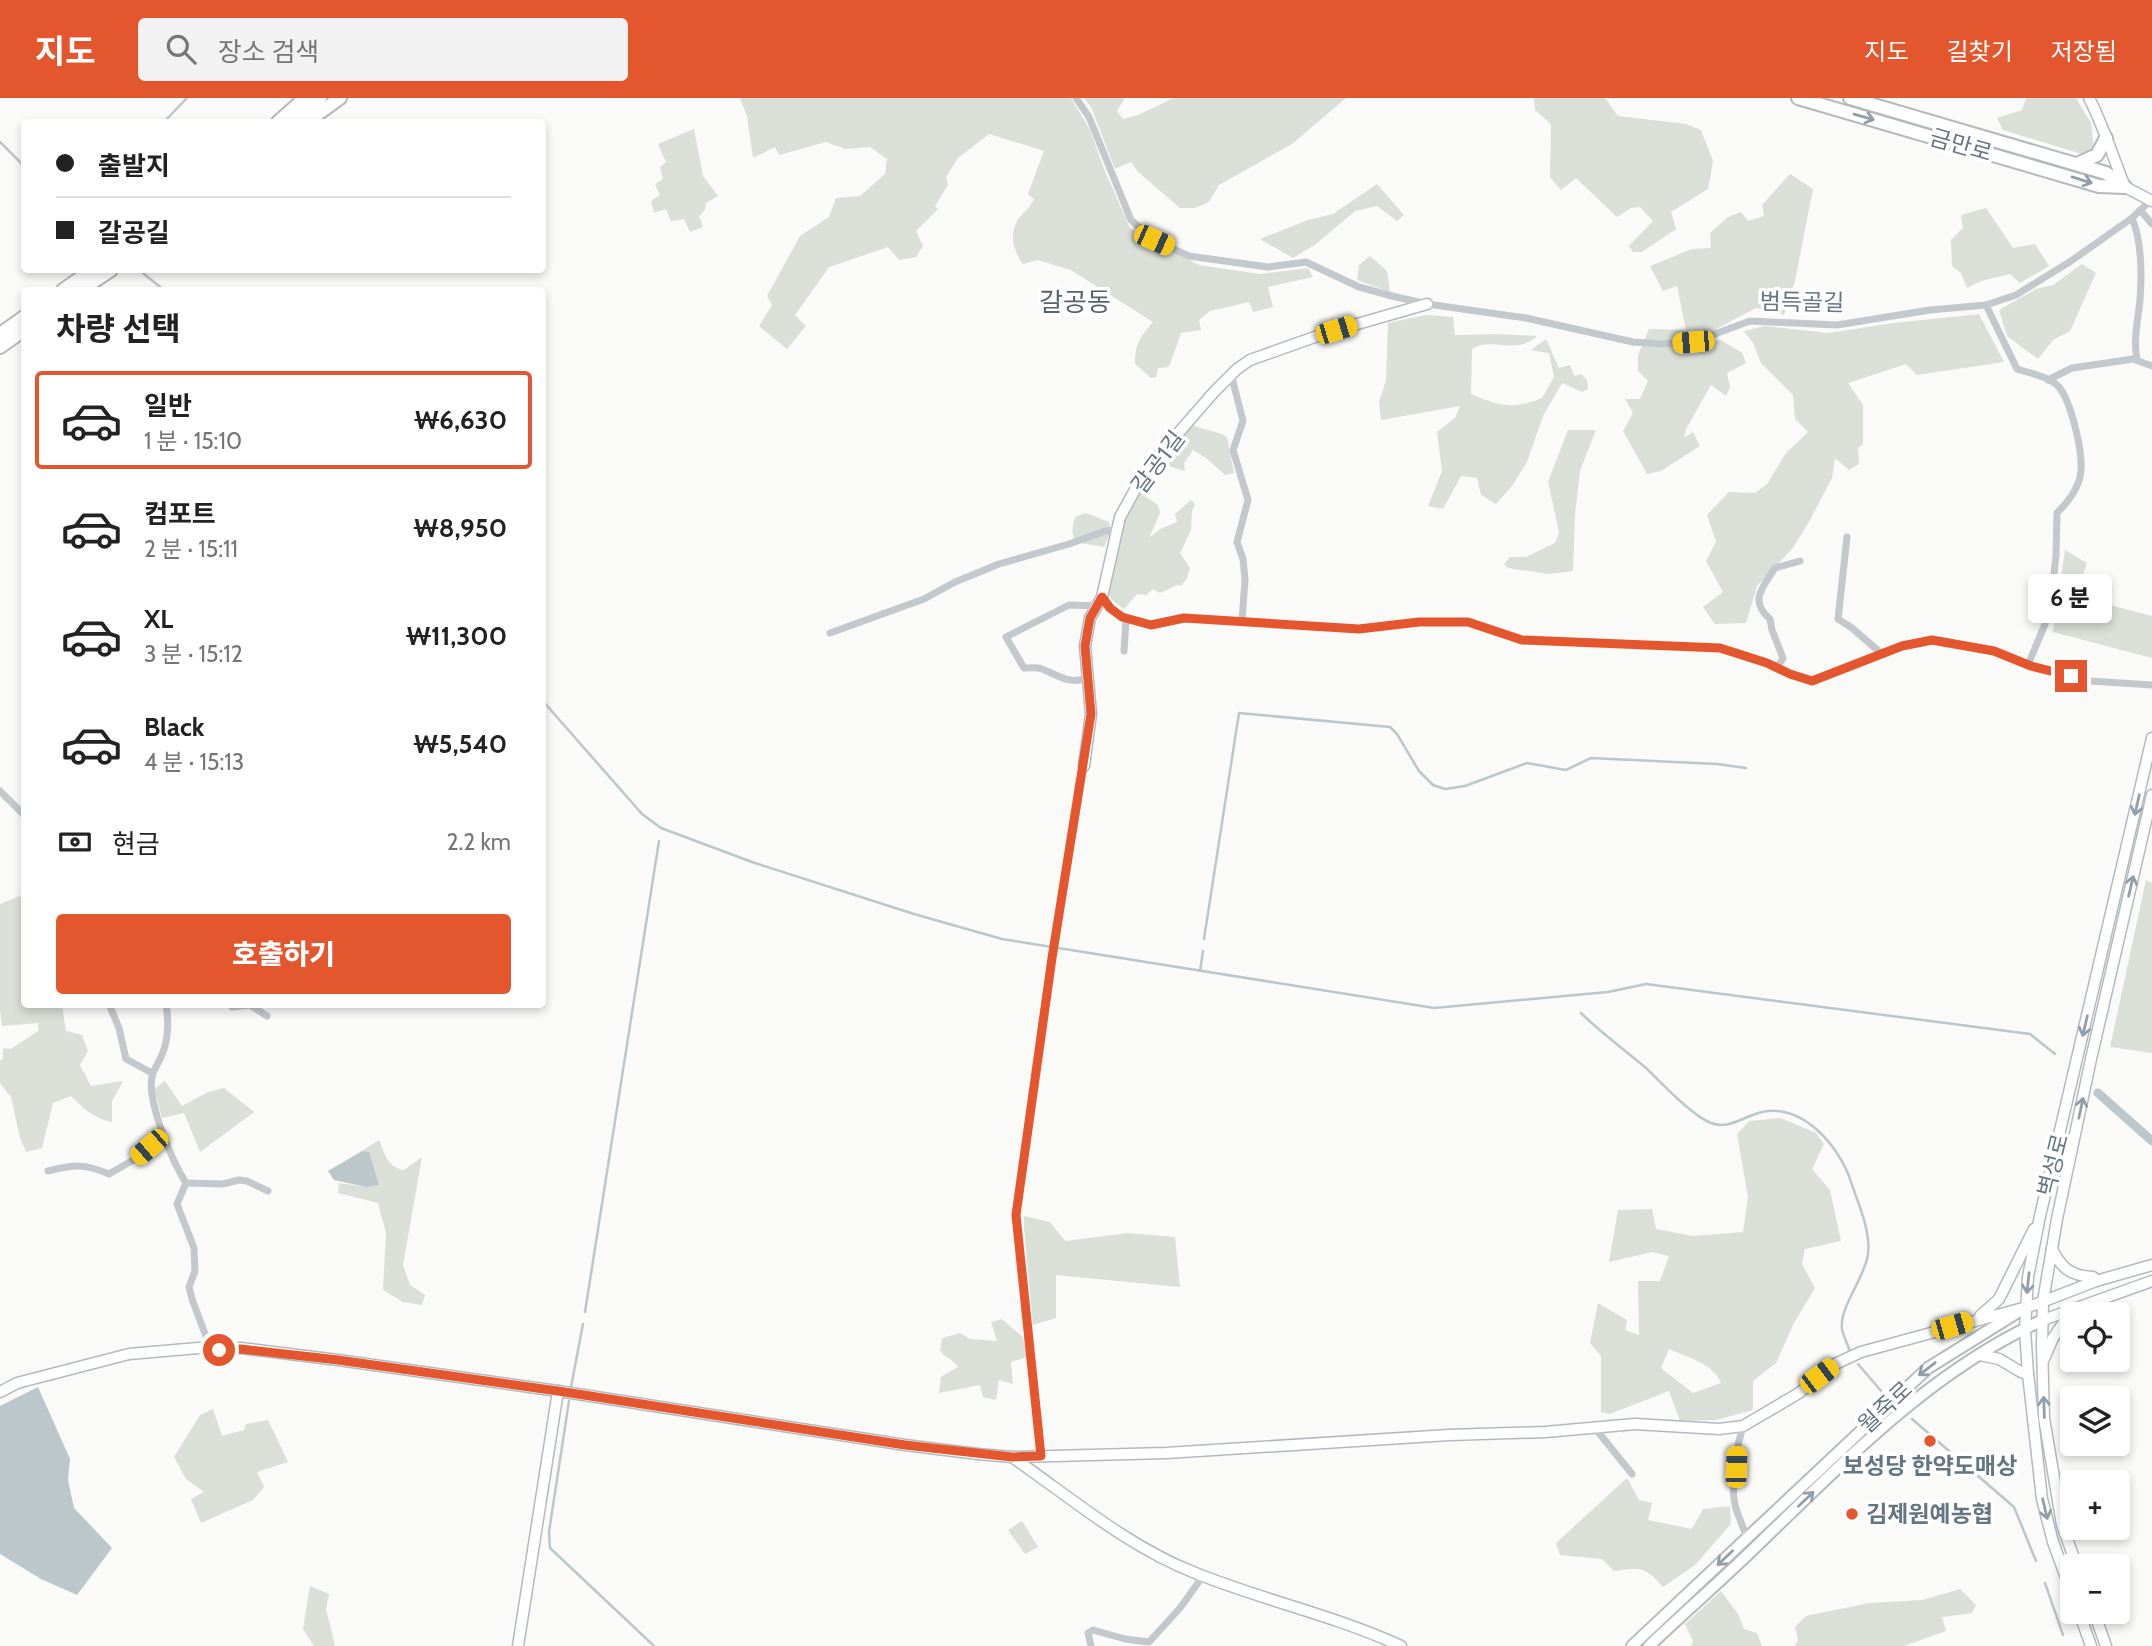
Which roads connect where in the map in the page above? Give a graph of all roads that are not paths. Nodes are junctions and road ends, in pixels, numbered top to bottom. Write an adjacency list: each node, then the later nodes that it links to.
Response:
1 (305, 98): 8 (highway)
2 (320, 98): 9 (highway)
3 (340, 98): 10 (highway)
4 (1076, 98): 21 (street, 범득골길)
5 (1798, 98): 13 (highway, 금만로, one-way to 13)
6 (1850, 98): 12 (highway, 금만로)
7 (2089, 98): 11 (street)
8 (281, 119)
9 (297, 119)
10 (311, 119)
11 (2106, 138): 12 (highway); 13 (street)
12 (2076, 165): 13 (highway, 금만로)
13 (2125, 187): 14 (street, 금만로)
14 (2151, 201): 15 (street, 범득골길)
15 (2140, 210): 16 (street, 범득골길); 17 (street)
16 (2132, 218): 22 (street, 범득골길); 27 (street)
17 (2152, 224)
18 (104, 273): 19 (highway)
19 (86, 280): 20 (highway)
20 (70, 287)
21 (1427, 304): 22 (street, 범득골길); 29 (street, 갈공1길)
22 (1986, 306): 30 (street)
23 (21, 319): 25 (highway)
24 (21, 332): 26 (highway)
25 (0, 334)
26 (0, 347)
27 (2137, 360): 28 (street); 30 (street)
28 (2152, 366)
29 (1231, 374): 31 (street, 갈공1길); 36 (street)
30 (2048, 380): 40 (street)
31 (1118, 530): 34 (street, 갈공1길); 37 (street)
32 (1847, 537): 39 (street)
33 (1800, 561): 41 (street)
34 (1100, 601): 35 (street); 42 (street, 갈공1길); 42 (street)
35 (1126, 619): 36 (street); 38 (street)
36 (1242, 621): 41 (street)
37 (830, 633)
38 (1124, 650)
39 (1882, 654): 40 (street); 41 (street)
40 (2028, 665): 43 (street)
41 (1777, 668)
42 (1087, 677): 45 (street, 갈공1길)
43 (2152, 685)
44 (2152, 738): 58 (street, 벽성로, one-way to 58)
45 (1084, 766): 79 (street)
46 (0, 791): 48 (street)
47 (2152, 795): 59 (street, 벽성로, one-way to 47)
48 (21, 812)
49 (111, 1008): 53 (street)
50 (167, 1008): 53 (street)
51 (255, 1008): 52 (street)
52 (267, 1016)
53 (152, 1073): 54 (street)
54 (162, 1135): 55 (street); 56 (street)
55 (48, 1171)
56 (186, 1183): 57 (street); 71 (street)
57 (268, 1191)
58 (2040, 1216): 65 (street, 벽성로, one-way to 65); 67 (street)
59 (2051, 1248): 61 (street); 63 (street, 벽성로)
60 (2152, 1265): 61 (street, 월죽로)
61 (2096, 1281): 63 (street, 월죽로)
62 (2152, 1281): 64 (street, 월죽로)
63 (2043, 1301): 65 (street, 월죽로); 68 (street, 벽성로)
64 (2091, 1302)
65 (2026, 1307): 67 (street); 69 (street, 벽성로); 82 (main road, 월죽로, one-way to 82)
66 (2060, 1313): 68 (street, 월죽로)
67 (1975, 1320): 77 (street)
68 (2043, 1320): 69 (main road, 월죽로); 73 (street, 벽성로)
69 (2025, 1328): 72 (main road, 월죽로); 74 (street, 벽성로)
70 (2060, 1328): 73 (street)
71 (210, 1347): 75 (street); 76 (street)
72 (1980, 1354): 74 (street); 92 (main road, 월죽로, one-way to 72)
73 (2042, 1363): 83 (street, 벽성로, one-way to 73)
74 (2028, 1374): 84 (street, 벽성로, one-way to 84)
75 (558, 1391): 80 (street); 88 (street)
76 (0, 1392)
77 (1742, 1426): 78 (street); 82 (street)
78 (1595, 1428): 79 (street); 81 (street)
79 (1041, 1456): 80 (street)
80 (1012, 1457): 85 (street)
81 (1632, 1475)
82 (1747, 1537): 91 (main road, 월죽로, one-way to 91)
83 (2073, 1554)
84 (2060, 1561)
85 (1203, 1576): 89 (street); 90 (street)
86 (2083, 1624): 93 (street)
87 (2098, 1624): 94 (street)
88 (518, 1646)
89 (1091, 1646)
90 (1401, 1646)
91 (1632, 1646)
92 (1648, 1646)
93 (2091, 1646)
94 (2106, 1646)

